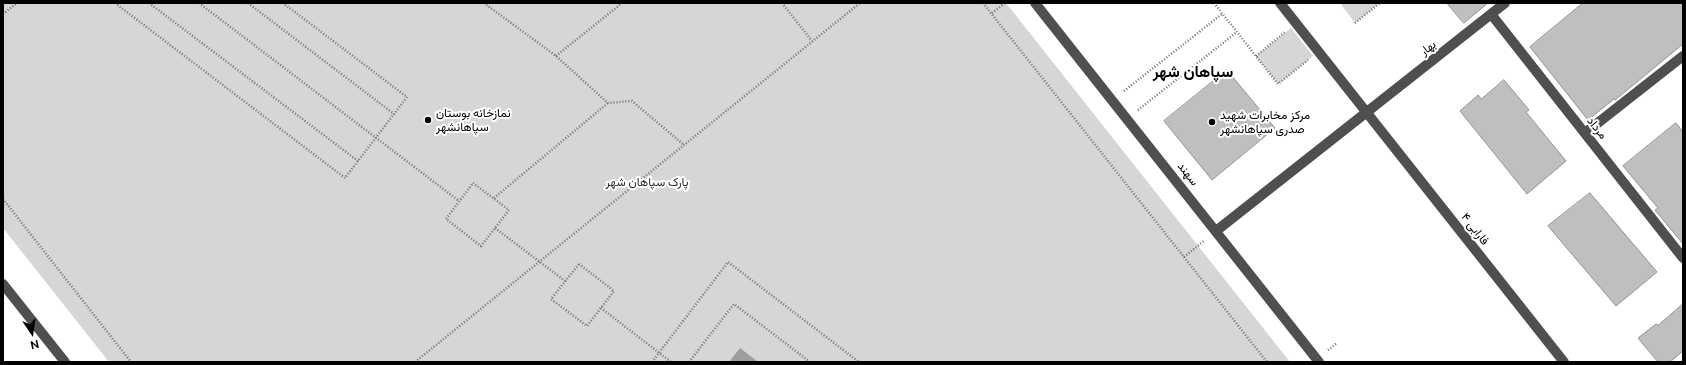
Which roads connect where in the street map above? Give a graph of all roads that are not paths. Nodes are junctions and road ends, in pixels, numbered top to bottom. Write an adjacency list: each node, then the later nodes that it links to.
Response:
1 (1035, 3): 8 (street, سهند)
2 (1280, 3): 6 (street, فارابی ۴)
3 (1505, 3): 4 (street, بهار)
4 (1491, 14): 6 (street, بهار); 7 (street, مرداد)
5 (1683, 56): 7 (street)
6 (1367, 113): 8 (street, بهار); 13 (street, فارابی ۴)
7 (1585, 134): 9 (street, مرداد)
8 (1216, 231): 12 (street, سهند)
9 (1682, 254)
10 (3, 284): 11 (street)
11 (65, 362)
12 (1319, 362)
13 (1564, 362)

